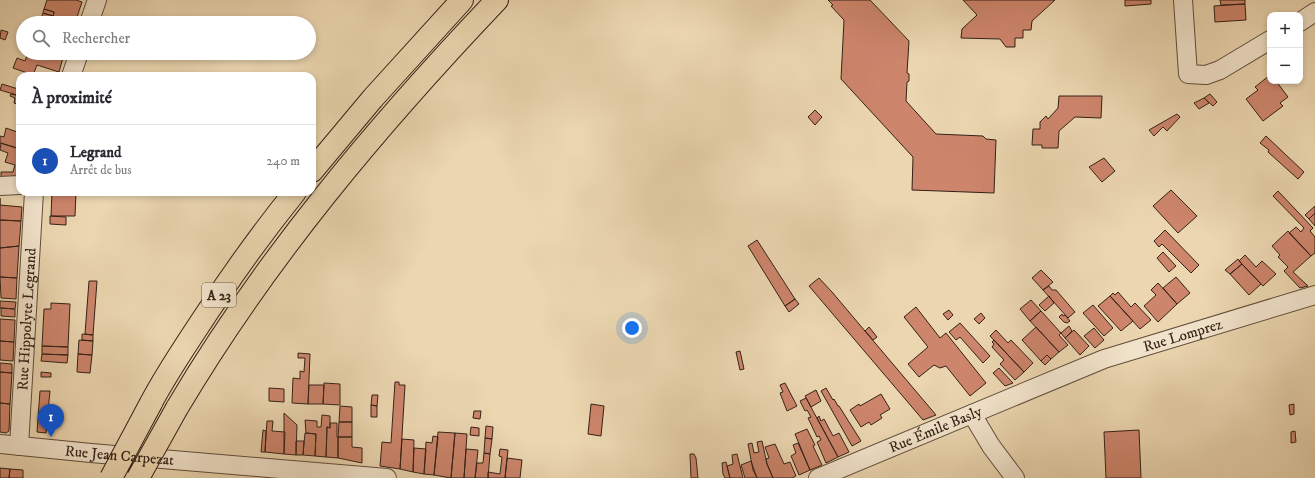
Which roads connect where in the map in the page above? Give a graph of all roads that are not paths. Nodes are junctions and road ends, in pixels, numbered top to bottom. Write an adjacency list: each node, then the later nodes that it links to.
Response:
1 (97, 0): 6 (street)
2 (462, 0): 11 (highway)
3 (497, 0): 22 (highway, A 23, bridge)
4 (1183, 0): 8 (street)
5 (1315, 12): 7 (street)
6 (91, 16)
7 (1303, 20)
8 (1267, 42)
9 (76, 60): 10 (street)
10 (72, 72)
11 (316, 166)
12 (16, 185): 13 (street)
13 (0, 186)
14 (34, 196): 20 (street, Rue Hippolyte Legrand)
15 (292, 196): 21 (highway, A 23, bridge)
16 (1315, 295): 17 (street, Rue Lomprez)
17 (1052, 380): 18 (street, Rue Émile Basly)
18 (972, 414): 24 (street, Rue Émile Basly); 25 (street)
19 (0, 444): 20 (street, Rue Jean Carpezat)
20 (19, 446): 23 (street, Rue Jean Carpezat)
21 (111, 478)
22 (138, 478)
23 (387, 478)
24 (818, 478)
25 (1015, 478)

